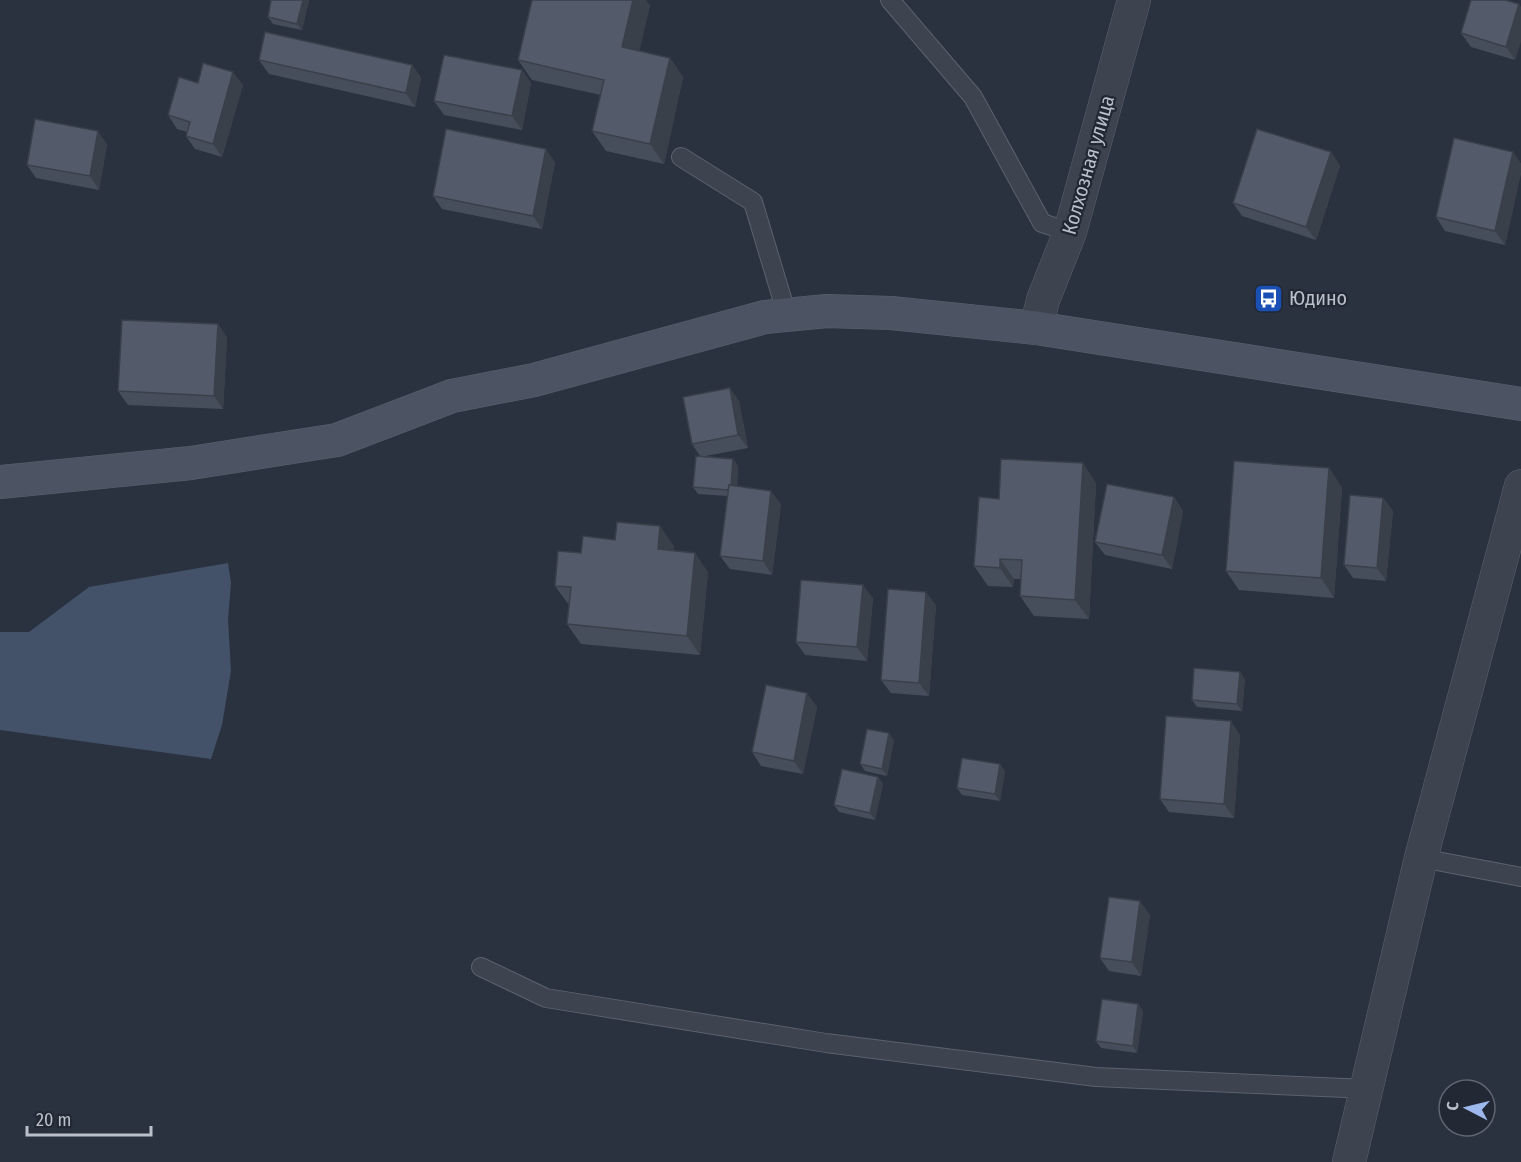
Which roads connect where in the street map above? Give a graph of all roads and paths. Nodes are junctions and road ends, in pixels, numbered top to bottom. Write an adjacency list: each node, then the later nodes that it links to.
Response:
1 (890, 0): 4 (lane)
2 (1134, 0): 4 (street, Колхозная улица)
3 (681, 157): 5 (lane)
4 (1070, 232): 6 (street, Колхозная улица)
5 (787, 315): 6 (street); 8 (street)
6 (1036, 328): 7 (street)
7 (1521, 404)
8 (0, 482)
9 (1521, 486): 10 (street)
10 (1421, 858): 11 (lane); 13 (street)
11 (1521, 877)
12 (481, 967): 13 (lane)
13 (1368, 1089): 14 (street)
14 (1349, 1162)

